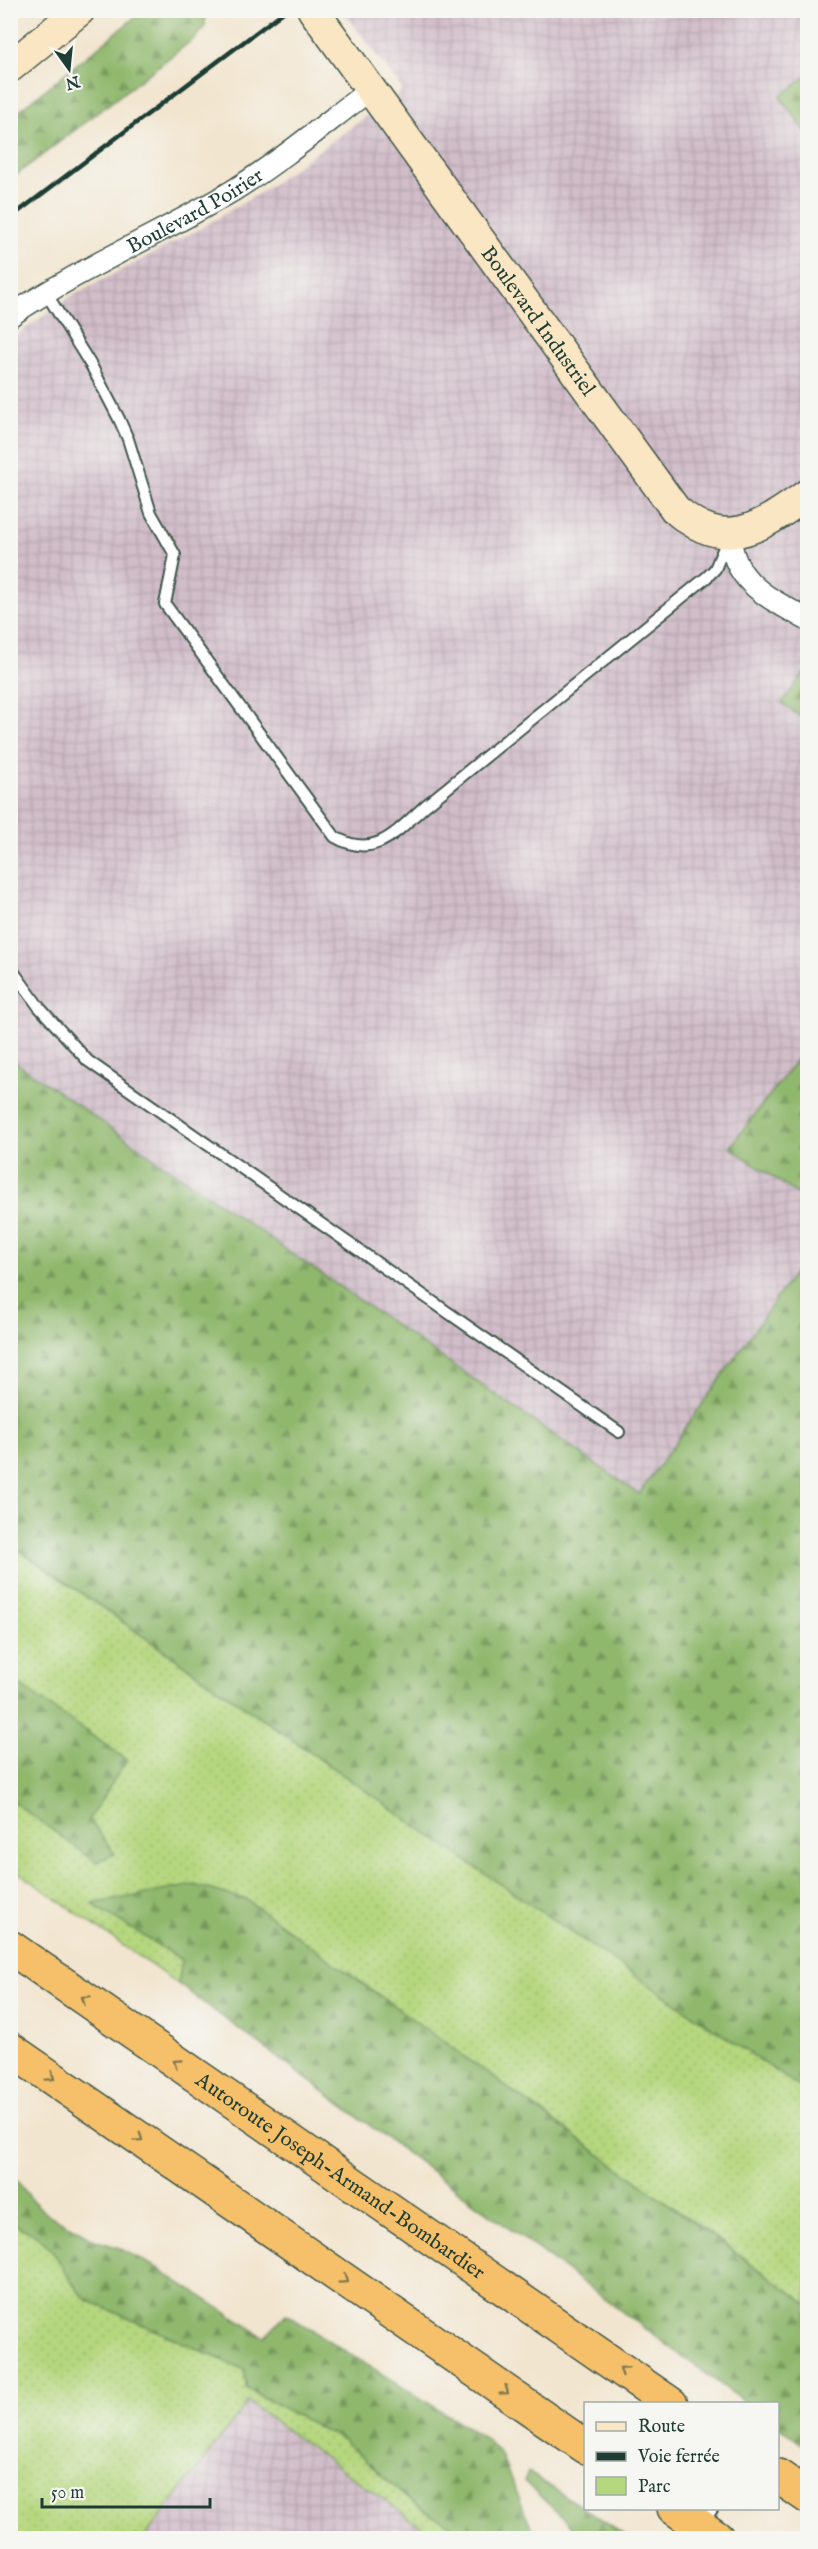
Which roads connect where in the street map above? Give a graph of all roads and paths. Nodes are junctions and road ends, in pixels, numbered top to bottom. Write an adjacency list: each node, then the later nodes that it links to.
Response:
1 (80, 10): 3 (street)
2 (313, 10): 4 (street, Boulevard Industriel)
3 (10, 67)
4 (371, 89): 5 (street, Boulevard Poirier); 8 (street, Boulevard Industriel)
5 (46, 293): 6 (street, Boulevard Poirier); 8 (lane)
6 (10, 316)
7 (807, 494): 8 (street, Boulevard Industriel)
8 (730, 533): 9 (street)
9 (807, 620)
10 (10, 967): 11 (lane)
11 (619, 1432)
12 (10, 1947): 14 (highway, Autoroute Joseph-Armand-Bombardier, one-way to 12)
13 (10, 2049): 15 (highway, one-way to 15)
14 (670, 2402)
15 (584, 2446)
16 (779, 2477): 17 (highway)
17 (807, 2497)

